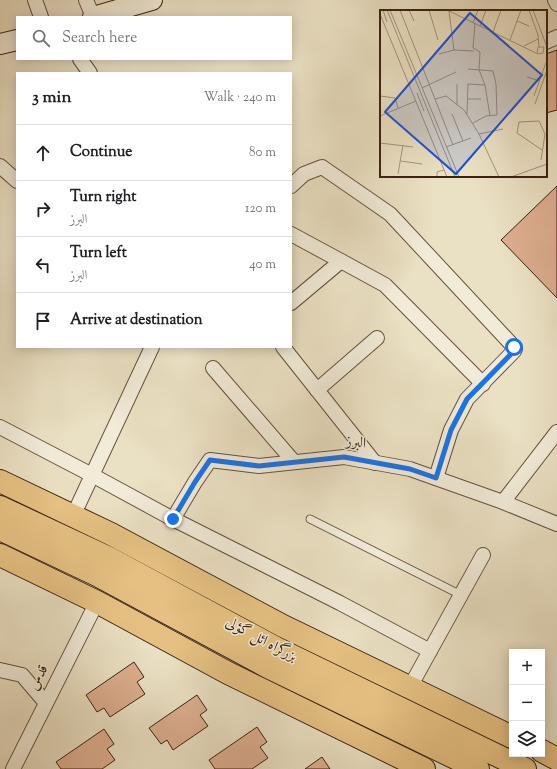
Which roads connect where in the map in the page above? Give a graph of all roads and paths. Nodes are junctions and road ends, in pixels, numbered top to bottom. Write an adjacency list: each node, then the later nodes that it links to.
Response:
1 (35, 0): 6 (street)
2 (86, 0): 7 (street)
3 (152, 0): 8 (main road)
4 (555, 0): 5 (street)
5 (557, 4)
6 (41, 16)
7 (93, 16)
8 (96, 16)
9 (557, 37): 11 (street)
10 (16, 40): 12 (main road)
11 (547, 42)
12 (0, 44)
13 (81, 60): 14 (street)
14 (89, 72)
15 (0, 166): 16 (street)
16 (16, 180)
17 (292, 185): 25 (street)
18 (292, 235): 19 (street)
19 (341, 261): 20 (street); 25 (street)
20 (292, 302)
21 (377, 338): 26 (street)
22 (152, 348): 31 (street)
23 (283, 348): 26 (street)
24 (213, 368): 29 (street)
25 (483, 384): 32 (street)
26 (317, 390): 30 (street)
27 (0, 427): 31 (street)
28 (557, 432): 34 (street)
29 (294, 462): 30 (street, البرز); 37 (street, البرز)
30 (375, 463): 32 (street, البرز)
31 (92, 475): 36 (street); 37 (street)
32 (436, 478): 34 (street, البرز)
33 (0, 481): 36 (highway)
34 (503, 502): 39 (street, البرز)
35 (0, 506): 55 (highway, بزرگراه ائل گؤلی)
36 (73, 516): 47 (highway)
37 (173, 519): 45 (street)
38 (310, 519): 43 (lane)
39 (557, 524)
40 (0, 529): 54 (highway, بزرگراه ائل گؤلی)
41 (0, 555): 44 (highway)
42 (483, 555): 43 (street)
43 (461, 595): 45 (street)
44 (97, 602): 48 (street, قدس); 53 (highway)
45 (430, 651): 47 (street)
46 (0, 670): 48 (street)
47 (410, 688): 49 (highway)
48 (46, 703): 52 (street, قدس)
49 (509, 736)
50 (545, 753): 51 (highway)
51 (557, 759)
52 (13, 769)
53 (424, 769)
54 (478, 769)
55 (525, 769)

